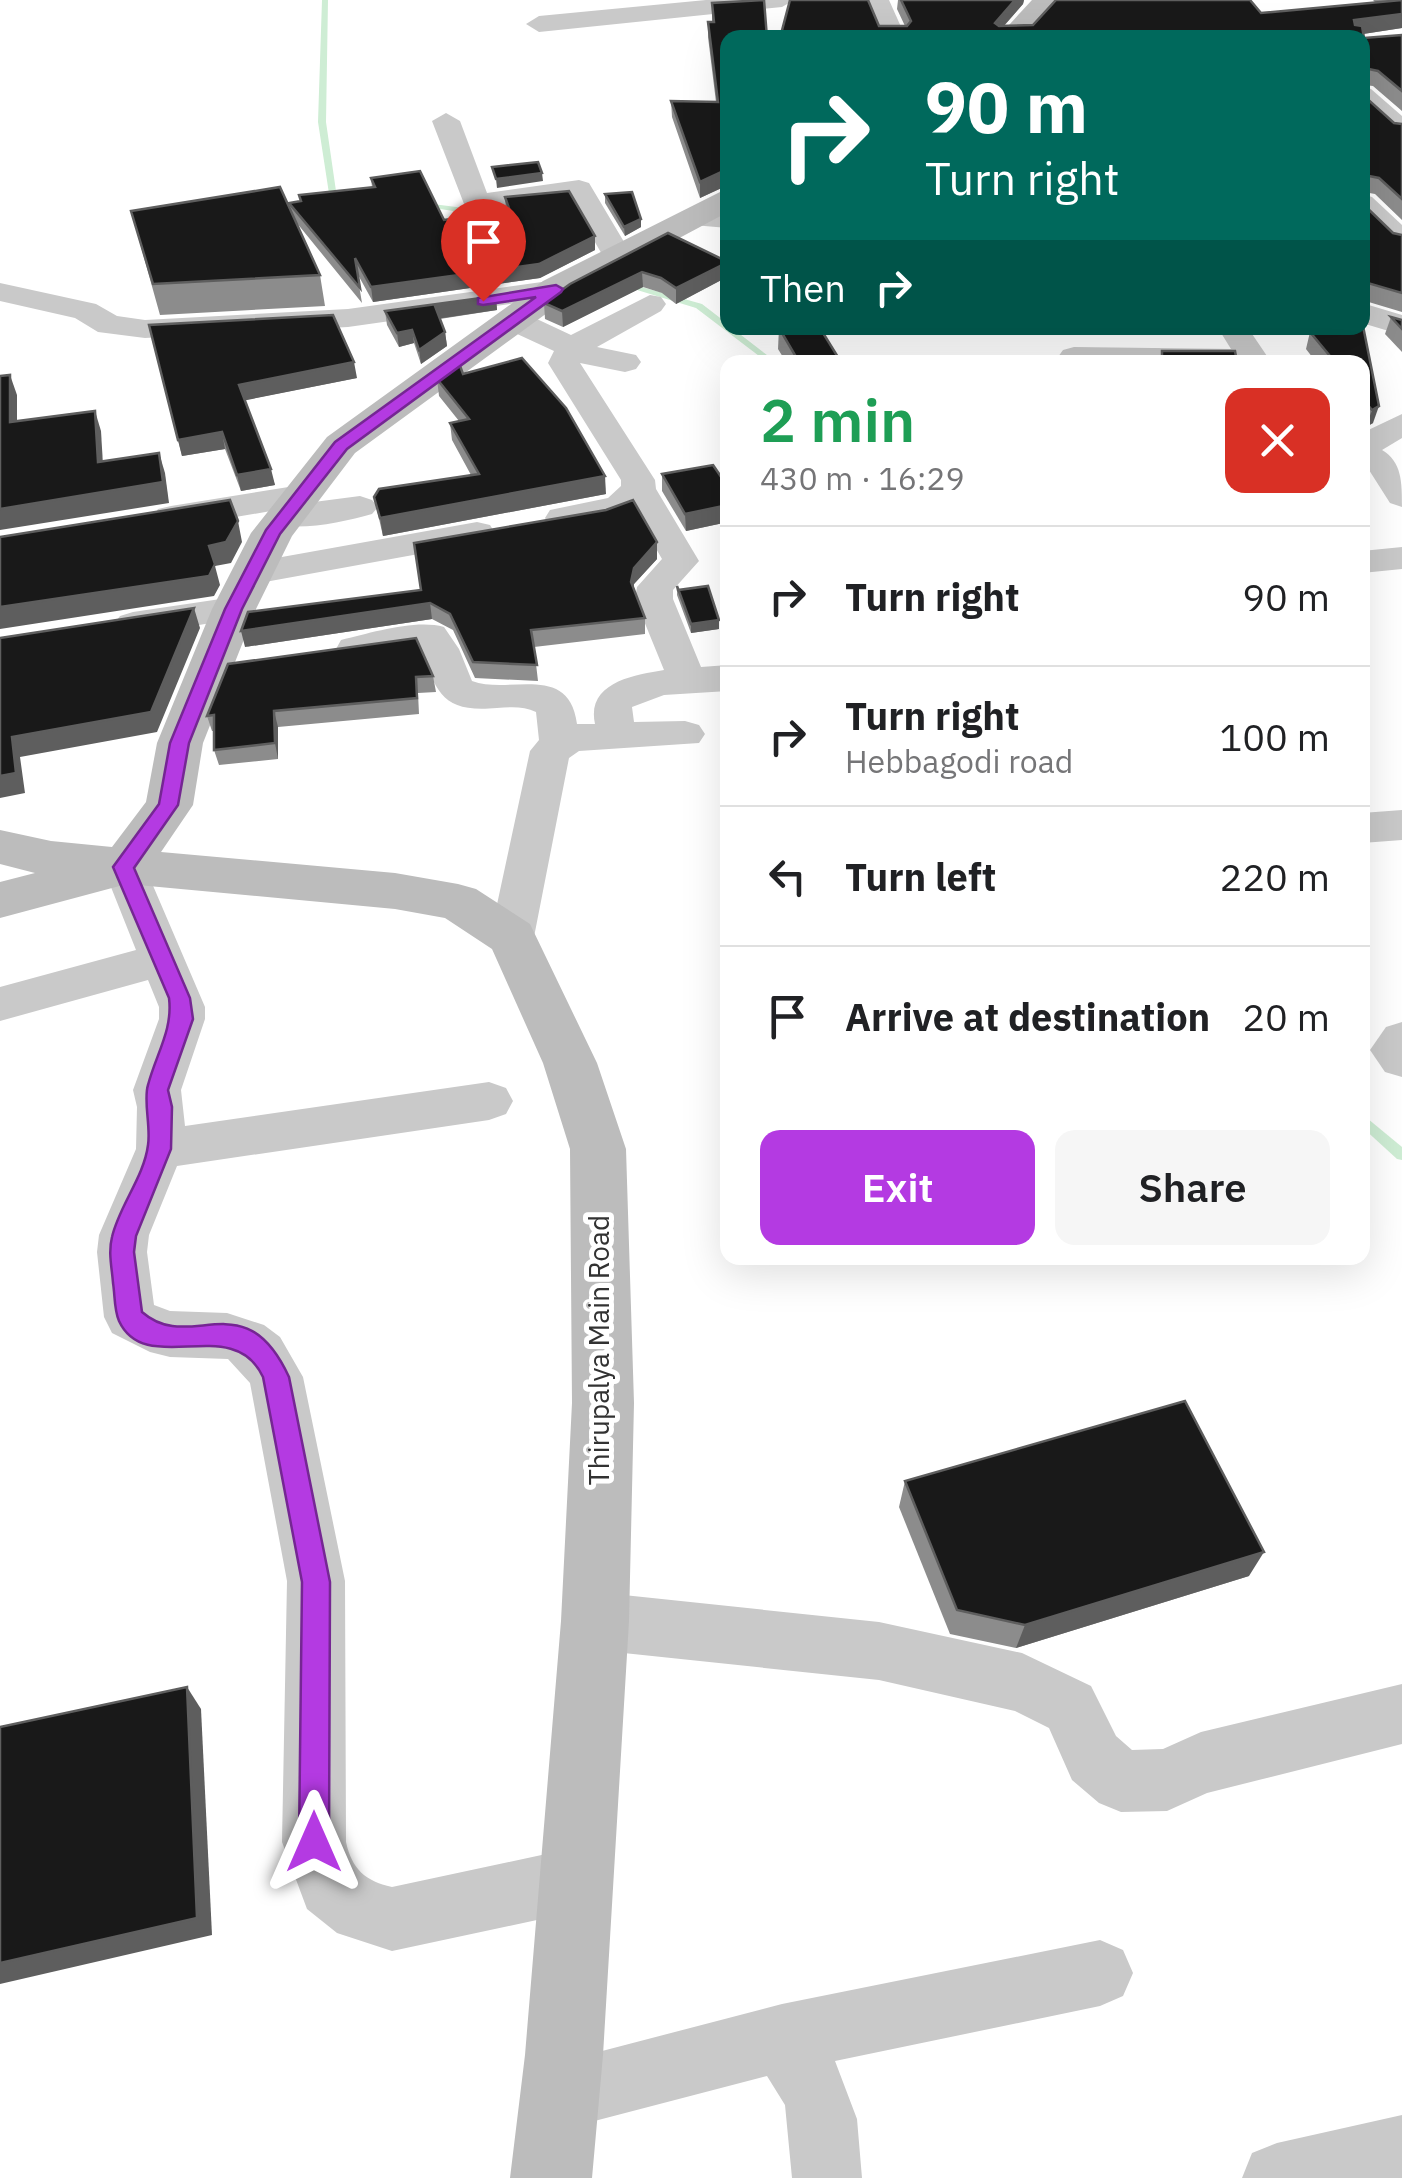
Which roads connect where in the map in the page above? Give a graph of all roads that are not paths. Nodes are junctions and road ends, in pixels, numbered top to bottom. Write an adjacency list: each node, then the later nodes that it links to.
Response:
1 (877, 0): 5 (street)
2 (1048, 0): 6 (street)
3 (790, 5): 4 (street)
4 (539, 24)
5 (890, 30)
6 (1019, 30)
7 (1370, 102): 9 (street)
8 (446, 120): 13 (street)
9 (1402, 130)
10 (720, 202): 11 (street)
11 (691, 218): 12 (street); 13 (street)
12 (720, 219)
13 (587, 273): 14 (street); 17 (street)
14 (0, 292)
15 (650, 304): 19 (street)
16 (1370, 315): 18 (street)
17 (513, 320): 19 (street); 26 (street)
18 (1402, 326)
19 (570, 348): 20 (street); 24 (street)
20 (625, 362)
21 (1402, 424): 22 (street)
22 (1370, 445)
23 (1370, 455): 25 (street)
24 (639, 489): 31 (street); 36 (street)
25 (1402, 496)
26 (293, 506): 27 (street); 28 (street); 31 (street)
27 (360, 508)
28 (132, 524)
29 (1402, 558): 30 (street)
30 (1370, 561)
31 (254, 573): 32 (street)
32 (234, 609): 33 (street); 43 (street)
33 (97, 630)
34 (324, 653): 39 (street)
35 (720, 679): 36 (street)
36 (688, 682): 38 (street)
37 (686, 734): 38 (street)
38 (618, 736): 39 (street)
39 (559, 742): 45 (street)
40 (1402, 825): 41 (street)
41 (1370, 827)
42 (0, 847): 43 (street)
43 (124, 867): 44 (street); 45 (street); 46 (street)
44 (0, 900)
45 (512, 937): 52 (street, Thirupalya Main Road)
46 (163, 959): 47 (street); 51 (street)
47 (0, 1004)
48 (1402, 1040): 49 (street)
49 (1402, 1059)
50 (489, 1101): 51 (street)
51 (160, 1149): 54 (street)
52 (595, 1620): 53 (street); 54 (street, Thirupalya Main Road)
53 (1402, 1714)
54 (574, 1880): 57 (street, Thirupalya Main Road)
55 (1100, 1973): 56 (street)
56 (782, 2038): 57 (street); 60 (street)
57 (560, 2096): 59 (street, Thirupalya Main Road)
58 (1402, 2150): 61 (street)
59 (550, 2178)
60 (828, 2178)
61 (1277, 2178)

